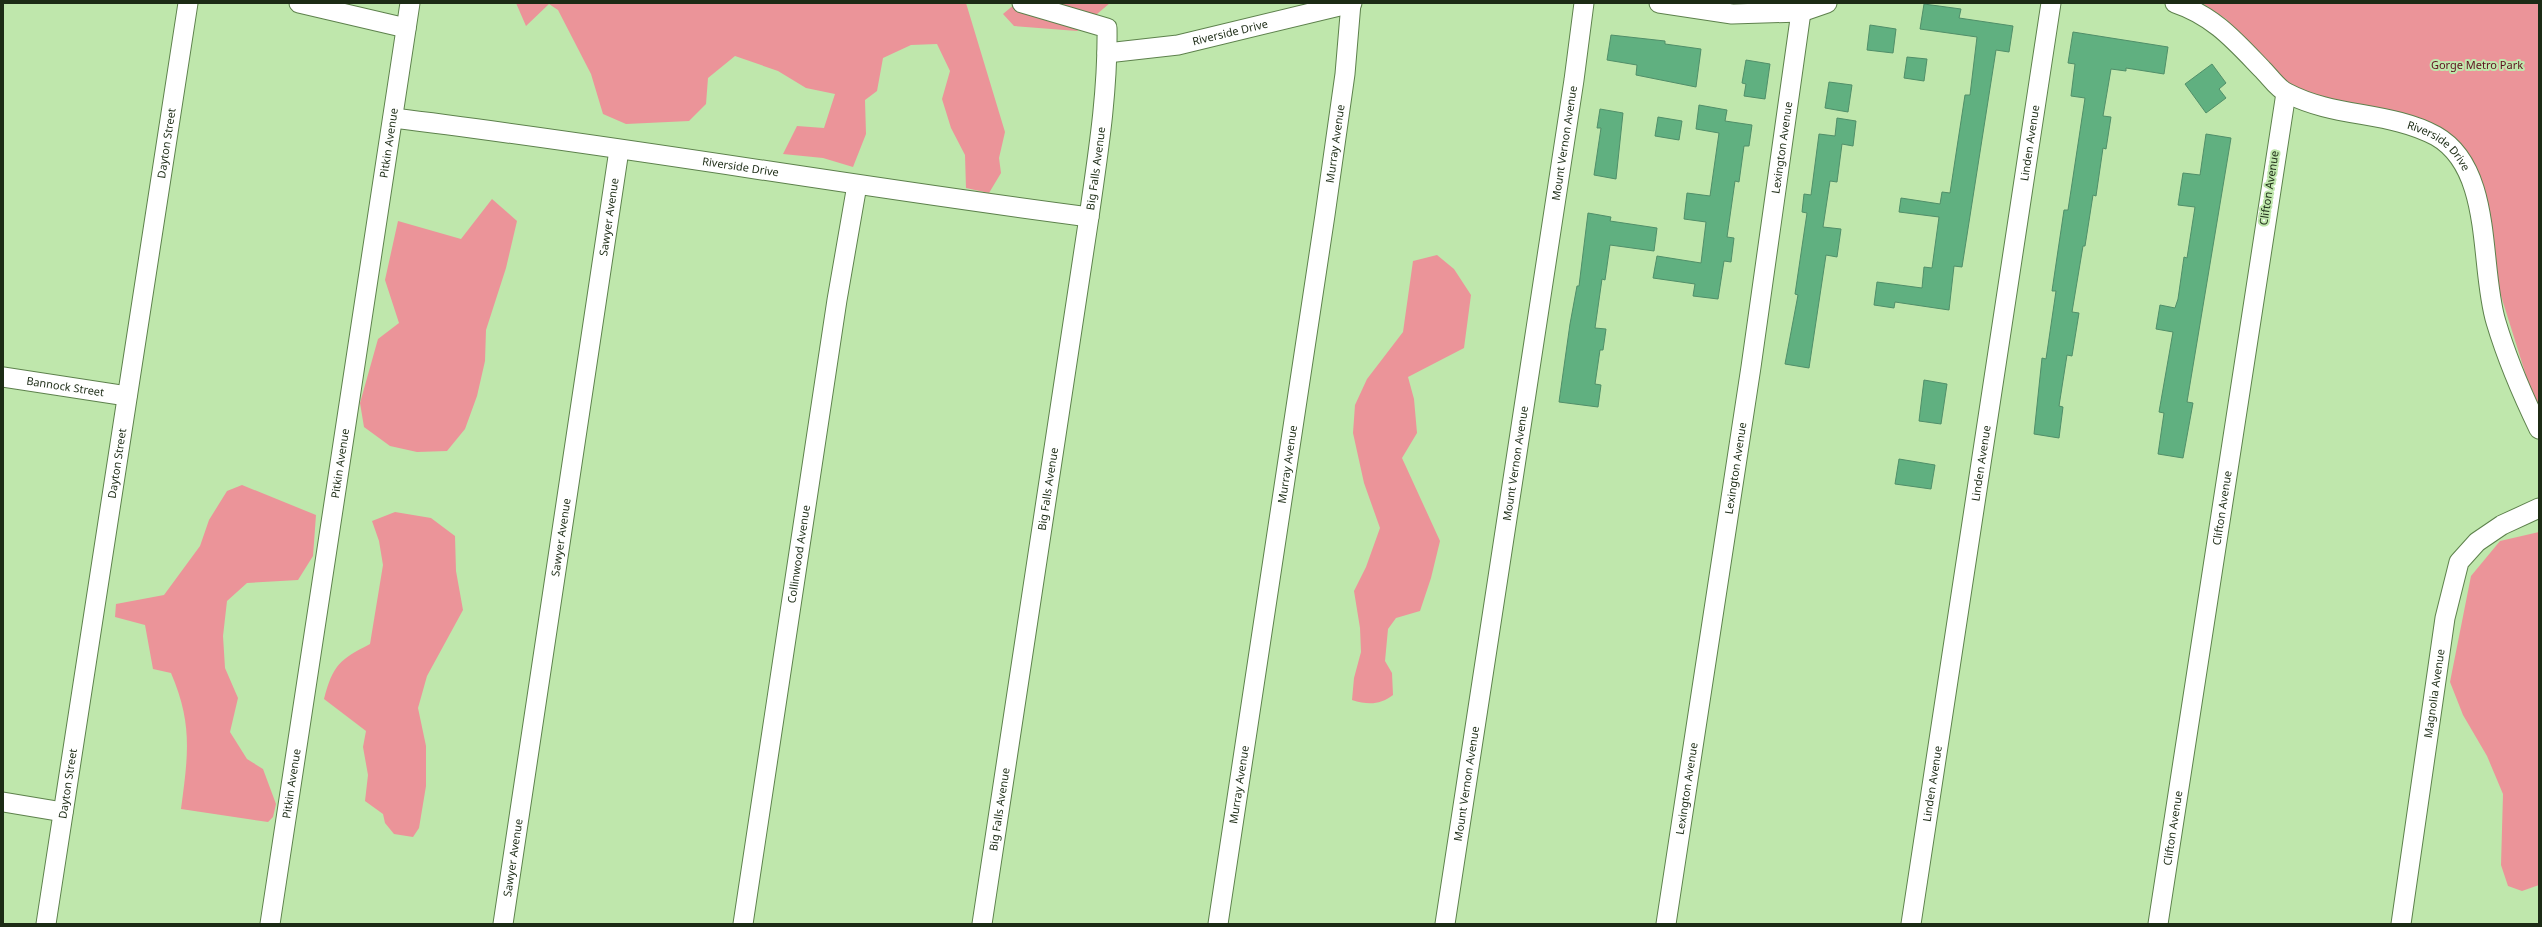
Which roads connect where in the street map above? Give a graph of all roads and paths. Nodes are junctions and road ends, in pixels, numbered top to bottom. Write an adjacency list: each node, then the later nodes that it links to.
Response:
1 (188, 3): 20 (street, Dayton Street)
2 (299, 3): 12 (street)
3 (410, 3): 12 (street, Pitkin Avenue)
4 (1022, 3): 13 (street, Big Falls Avenue)
5 (1352, 3): 13 (street, Riverside Drive); 30 (street, Murray Avenue)
6 (1584, 3): 31 (street, Mount Vernon Avenue)
7 (1659, 3): 11 (street)
8 (1827, 3): 11 (street)
9 (2051, 3): 33 (street, Linden Avenue)
10 (2175, 3): 14 (street, Riverside Drive)
11 (1801, 12): 32 (street, Lexington Avenue)
12 (406, 28): 15 (street, Pitkin Avenue)
13 (1107, 54): 18 (street, Big Falls Avenue)
14 (2286, 93): 21 (street, Riverside Drive); 34 (street, Clifton Avenue)
15 (393, 118): 16 (street, Riverside Drive); 26 (street, Pitkin Avenue)
16 (619, 150): 17 (street, Riverside Drive); 27 (street, Sawyer Avenue)
17 (857, 185): 18 (street, Riverside Drive); 28 (street, Collinwood Avenue)
18 (1089, 216): 29 (street, Big Falls Avenue)
19 (3, 377): 20 (street, Bannock Street)
20 (127, 396): 24 (street, Dayton Street)
21 (2539, 429)
22 (2539, 508): 35 (street, Magnolia Avenue)
23 (3, 802): 24 (street)
24 (63, 812): 25 (street, Dayton Street)
25 (46, 924)
26 (270, 924)
27 (503, 924)
28 (743, 924)
29 (982, 924)
30 (1218, 924)
31 (1445, 924)
32 (1666, 924)
33 (1911, 924)
34 (2158, 924)
35 (2401, 924)

